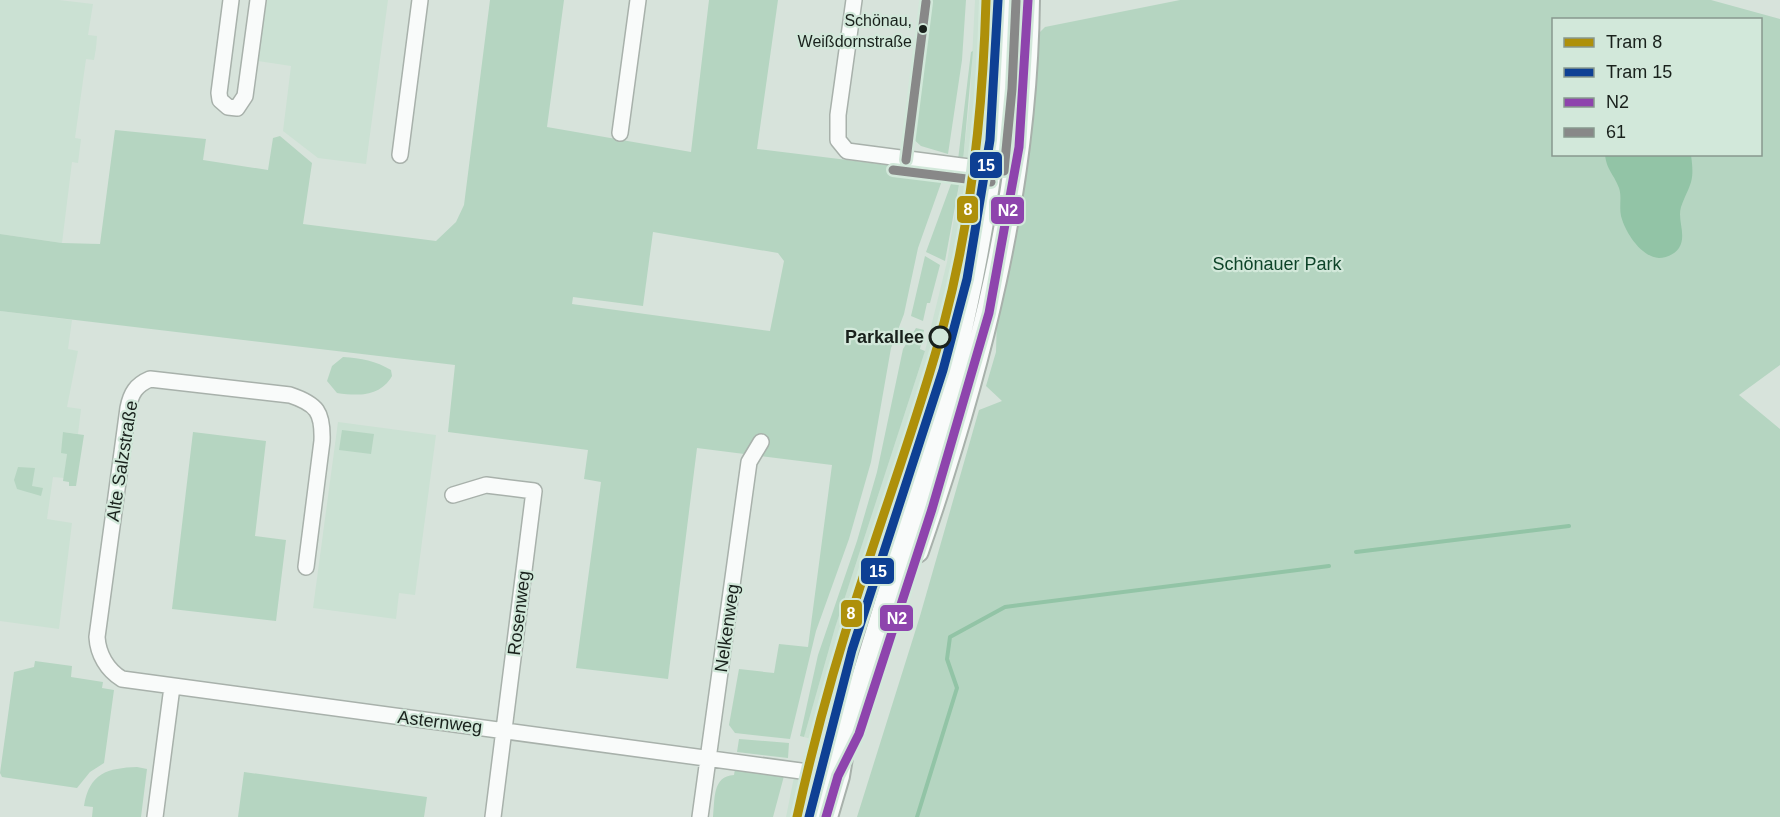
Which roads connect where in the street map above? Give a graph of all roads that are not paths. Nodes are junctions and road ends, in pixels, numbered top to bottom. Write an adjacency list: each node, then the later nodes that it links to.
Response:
1 (231, 0): 2 (street)
2 (258, 0)
3 (420, 0): 9 (street)
4 (638, 0): 8 (street)
5 (854, 0): 10 (street)
6 (1004, 0): 10 (main road)
7 (1028, 0): 11 (main road)
8 (620, 133)
9 (400, 155)
10 (992, 170): 11 (main road); 18 (main road)
11 (1000, 263): 18 (main road)
12 (761, 442): 17 (street, Nelkenweg)
13 (453, 495): 16 (street, Rosenweg)
14 (306, 567): 15 (street, Alte Salzstraße)
15 (172, 687): 16 (street, Asternweg); 19 (street)
16 (504, 730): 17 (street, Asternweg); 20 (street, Rosenweg)
17 (708, 757): 18 (street, Asternweg); 21 (street, Nelkenweg)
18 (838, 776): 22 (main road)
19 (155, 817)
20 (493, 817)
21 (700, 817)
22 (826, 817)

